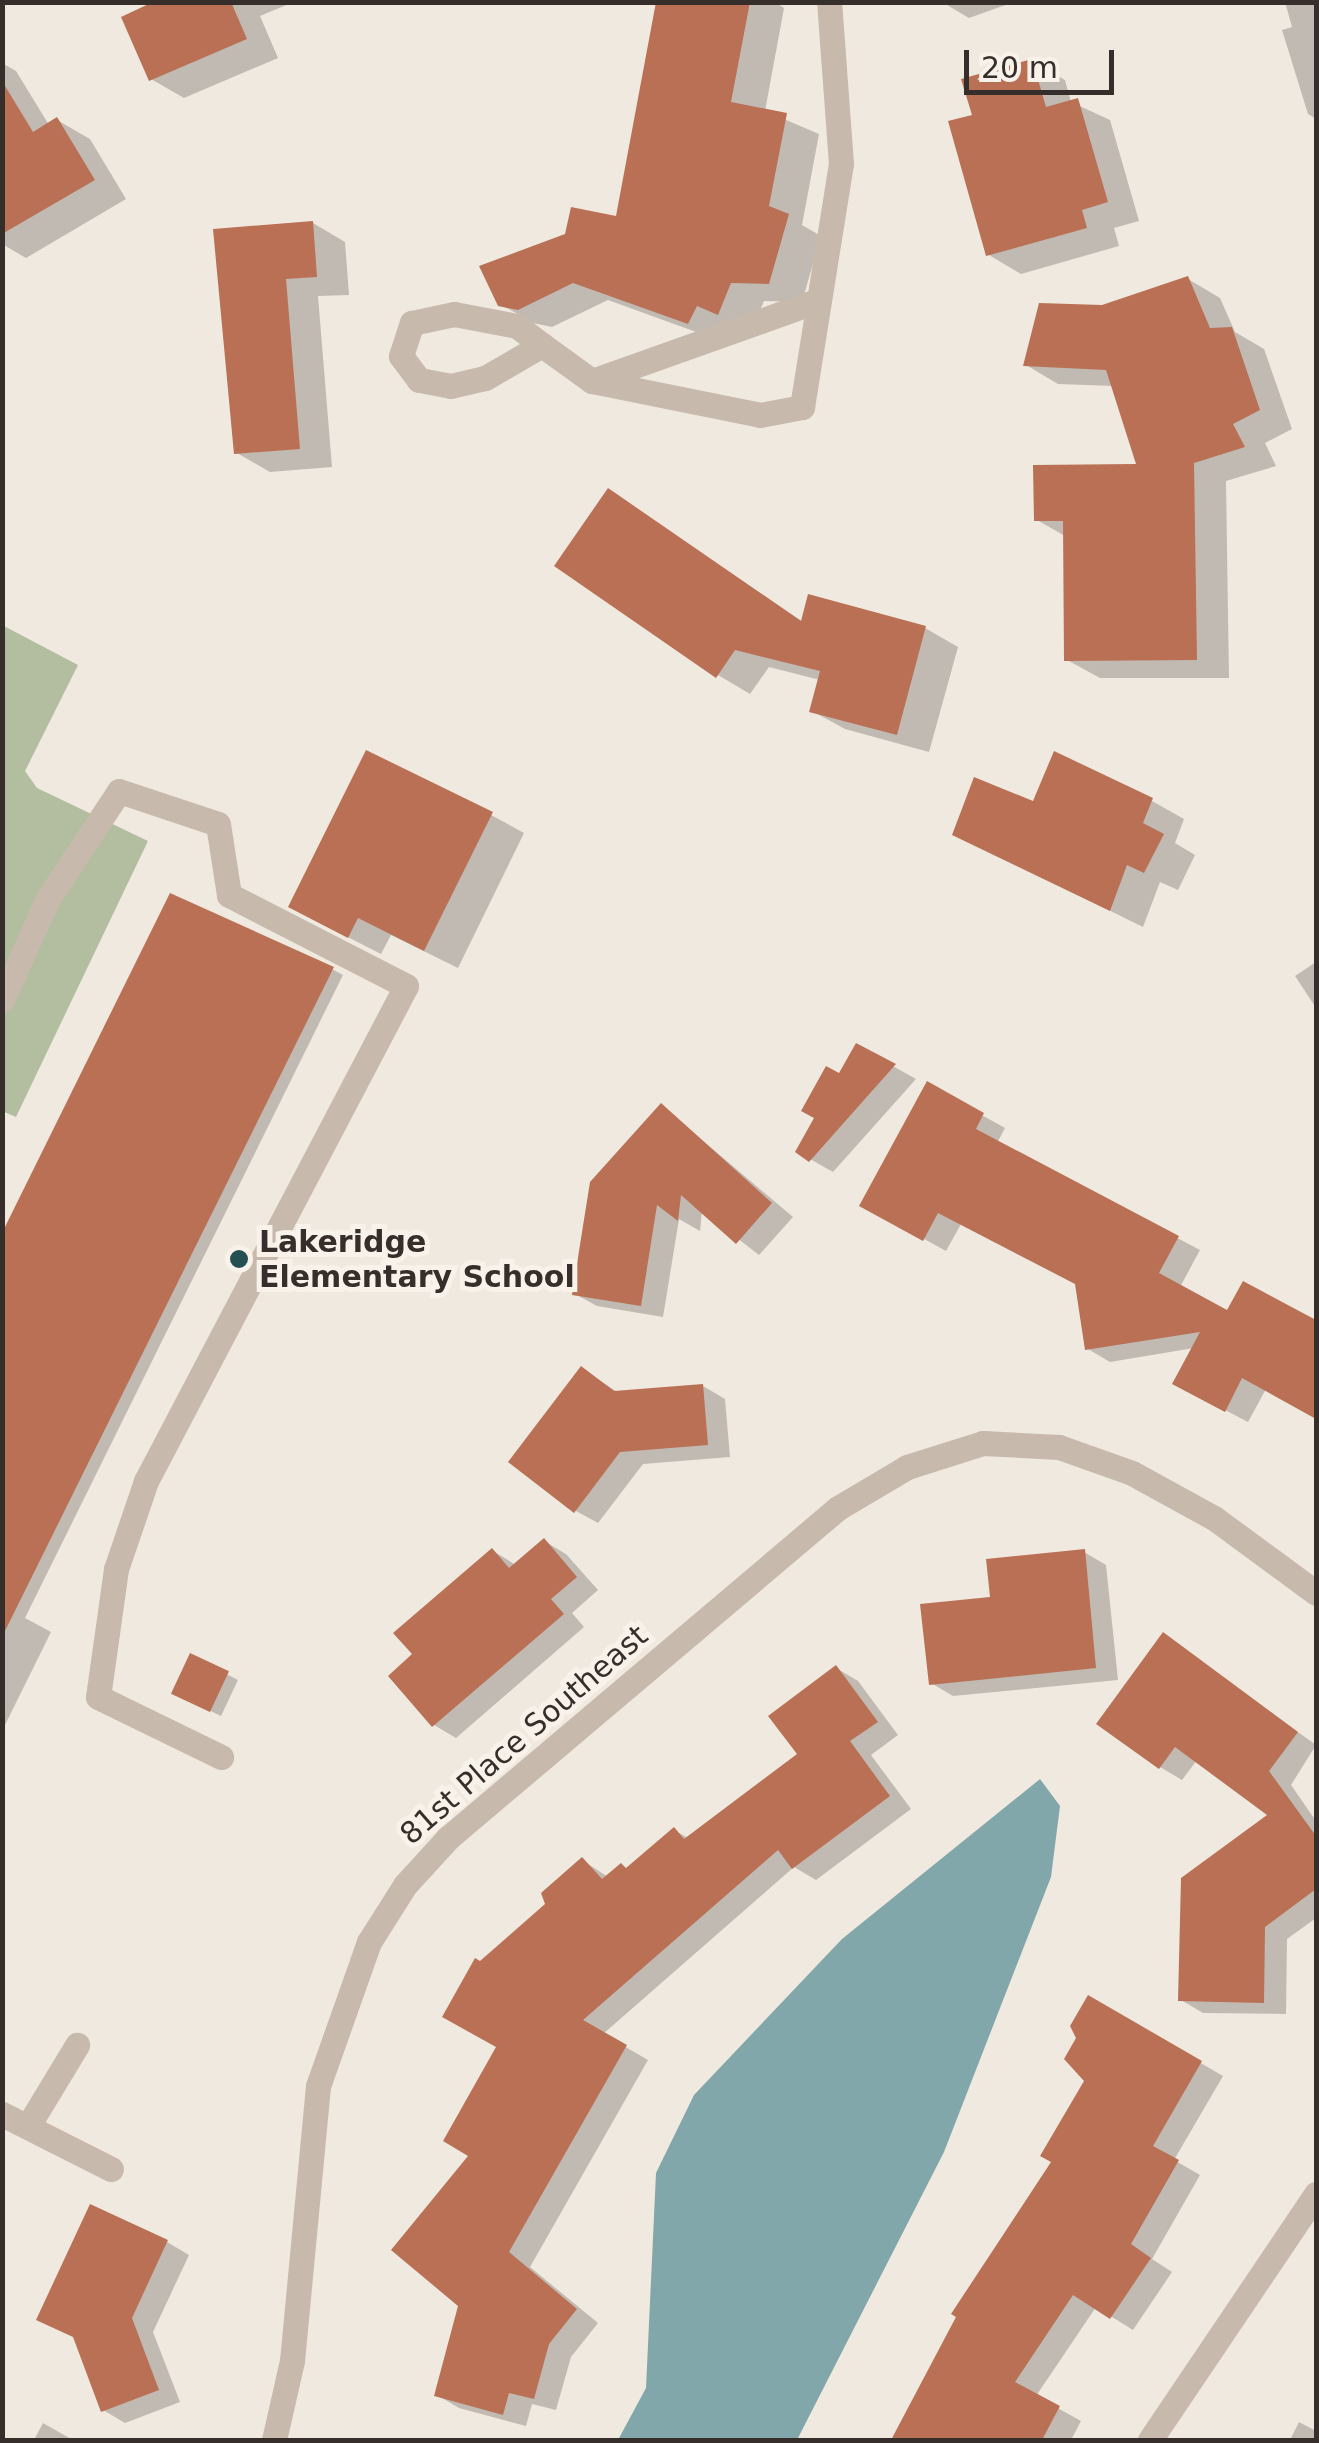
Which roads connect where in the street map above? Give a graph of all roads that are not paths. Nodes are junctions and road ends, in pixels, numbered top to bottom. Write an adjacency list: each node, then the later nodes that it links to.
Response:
1 (830, 2): 2 (street)
2 (818, 301): 4 (street); 4 (street)
3 (542, 344): 3 (street); 4 (street)
4 (592, 381)
5 (2, 1000): 7 (street)
6 (1316, 1594): 13 (street, 81st Place Southeast)
7 (221, 1757)
8 (77, 2045): 10 (street)
9 (2, 2114): 10 (street)
10 (28, 2126): 11 (street)
11 (111, 2170)
12 (1316, 2194): 14 (street)
13 (274, 2440)
14 (1150, 2440)

